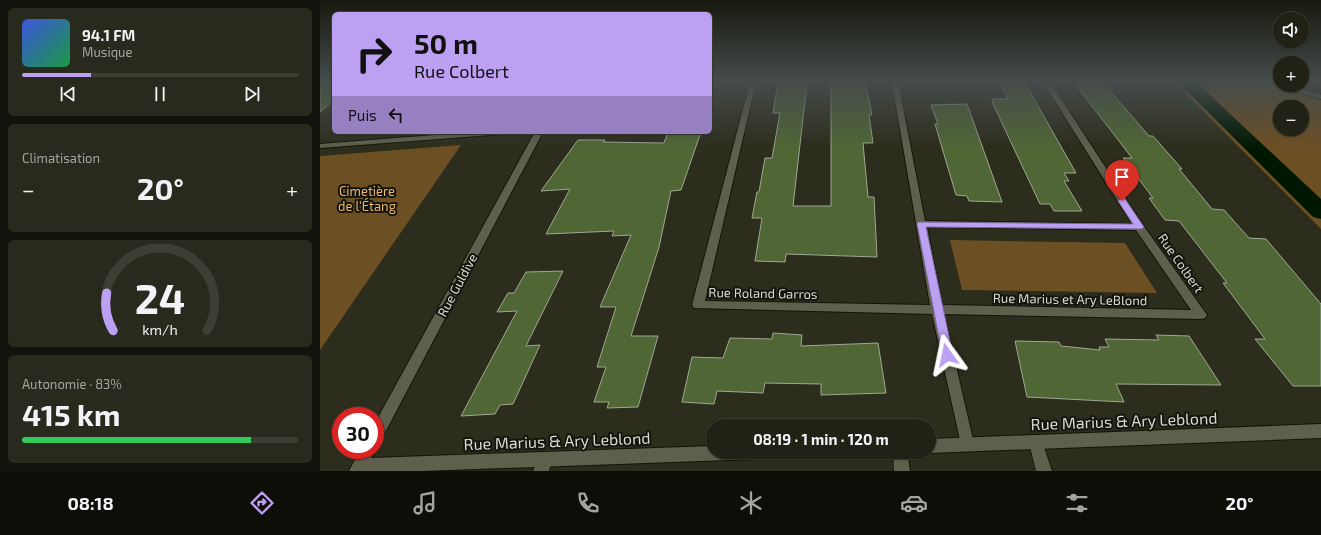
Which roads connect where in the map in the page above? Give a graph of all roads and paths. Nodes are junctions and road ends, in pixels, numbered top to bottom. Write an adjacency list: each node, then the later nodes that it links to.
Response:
1 (748, 104): 9 (street, Rue Roland Garros)
2 (899, 104): 7 (street)
3 (1060, 104): 8 (street, Rue Colbert)
4 (478, 134): 6 (street)
5 (538, 134): 11 (street, Rue Guldive)
6 (320, 146)
7 (921, 224): 8 (street); 9 (street)
8 (1139, 227): 10 (street, Rue Colbert)
9 (937, 311): 10 (street, Rue Marius et Ary LeBlond); 14 (street)
10 (1201, 315)
11 (384, 420)
12 (1321, 432): 13 (street, Rue Marius & Ary Leblond)
13 (1036, 443): 14 (street, Rue Marius & Ary Leblond); 22 (street)
14 (967, 444): 15 (street, Rue Marius & Ary Leblond)
15 (936, 446)
16 (706, 455): 19 (street, Rue Marius & Ary Leblond)
17 (363, 459): 20 (street)
18 (901, 459): 21 (street)
19 (543, 465): 20 (street, Rue Marius & Ary Leblond)
20 (358, 469)
21 (902, 471)
22 (1044, 471)

